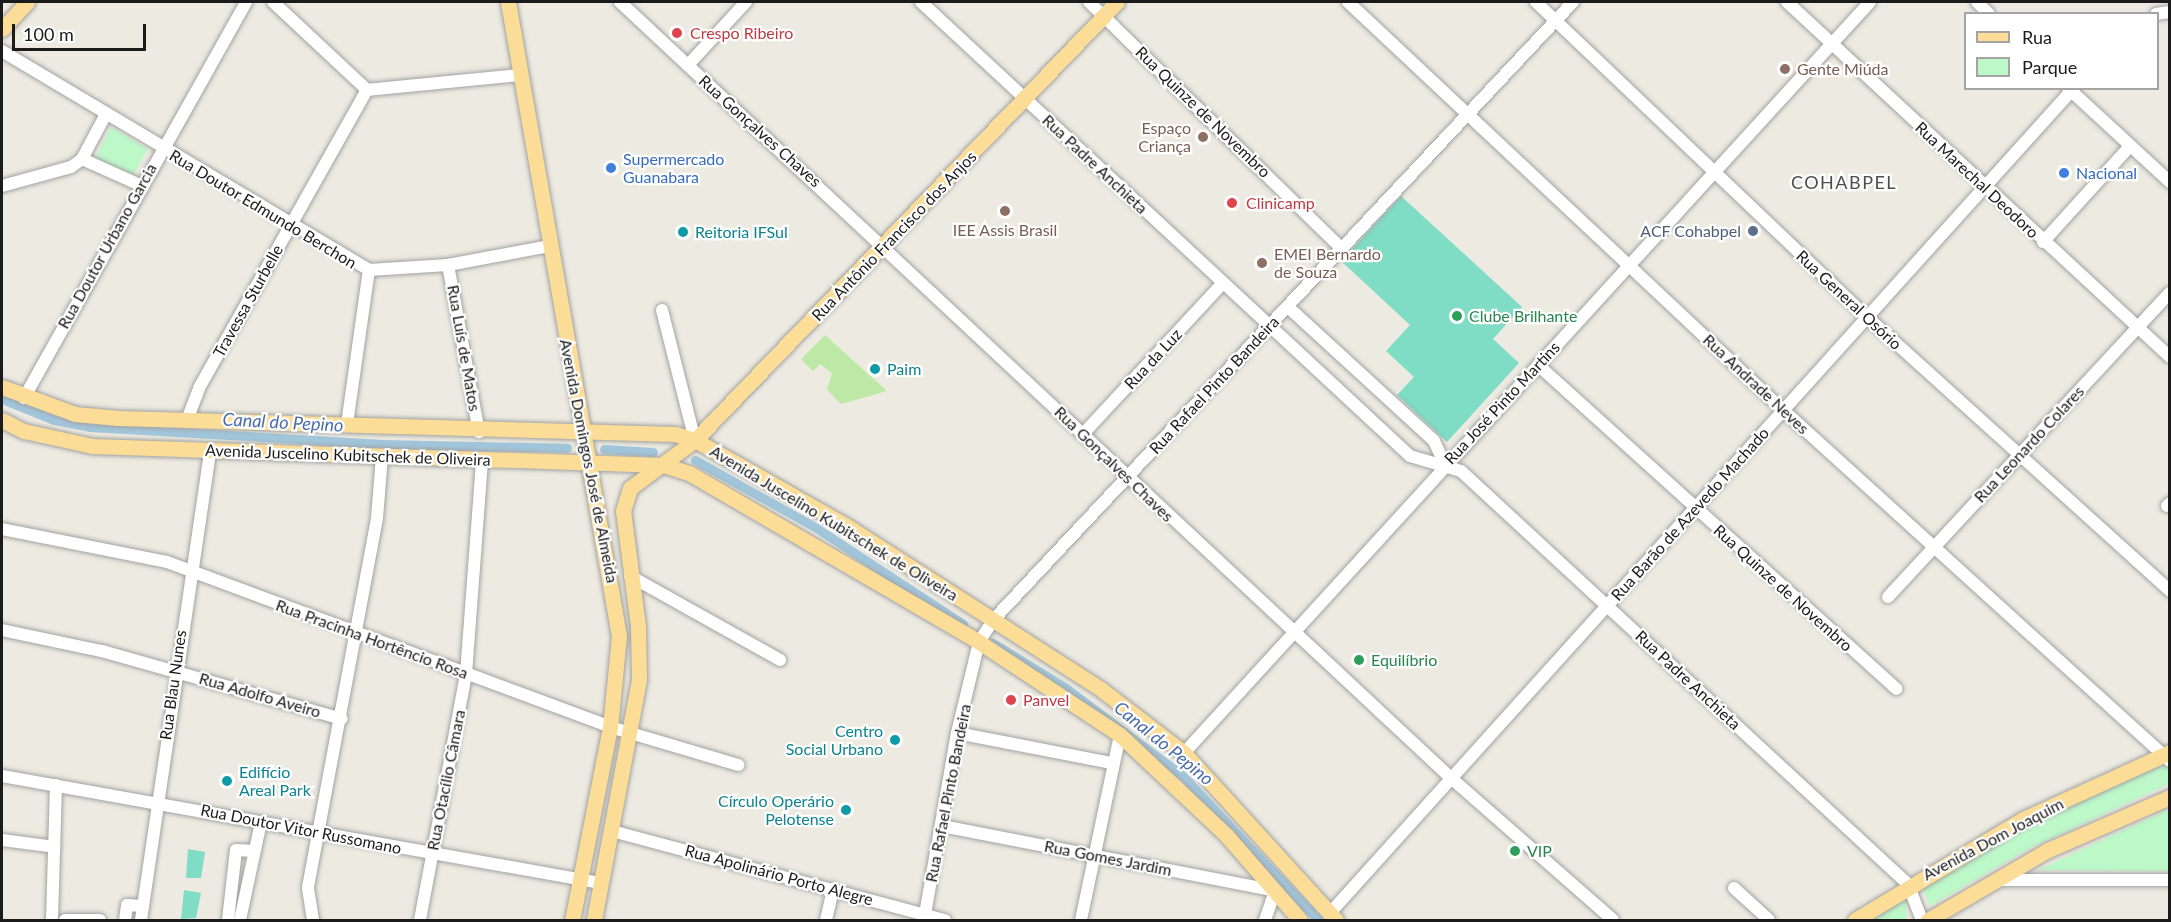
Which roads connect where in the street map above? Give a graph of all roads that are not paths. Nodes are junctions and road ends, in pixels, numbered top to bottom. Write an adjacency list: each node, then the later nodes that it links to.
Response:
1 (27, 2): 17 (main road)
2 (246, 2): 29 (street, Rua Doutor Urbano Garcia)
3 (273, 2): 22 (street)
4 (508, 2): 21 (main road, Avenida Domingos José de Almeida)
5 (620, 2): 20 (street, Rua Gonçalves Chaves)
6 (746, 2): 20 (street)
7 (921, 2): 25 (street, Rua Padre Anchieta)
8 (1089, 2): 15 (street, Rua Quinze de Novembro)
9 (1117, 2): 15 (main road, Rua Antônio Francisco dos Anjos)
10 (1348, 2): 27 (street, Rua Andrade Neves)
11 (1536, 2): 16 (street, Rua General Osório)
12 (1573, 2): 16 (street, Rua Rafael Pinto Bandeira)
13 (1787, 2): 18 (street, Rua Marechal Deodoro)
14 (1870, 2): 18 (street, Rua José Pinto Martins)
15 (1104, 16): 25 (main road, Rua Antônio Francisco dos Anjos); 40 (street, Rua Quinze de Novembro)
16 (1556, 20): 27 (street, Rua Rafael Pinto Bandeira); 31 (street, Rua General Osório)
17 (2, 29)
18 (1832, 44): 31 (street, Rua José Pinto Martins); 35 (street, Rua Marechal Deodoro)
19 (2, 51): 26 (street, Rua Doutor Edmundo Berchon)
20 (688, 65): 39 (street, Rua Gonçalves Chaves)
21 (521, 75): 22 (street); 38 (main road, Avenida Domingos José de Almeida)
22 (367, 90): 36 (street, Travessa Sturbelle)
23 (2070, 90): 35 (street, Rua Barão de Azevedo Machado)
24 (2072, 90): 28 (street)
25 (1025, 98): 39 (main road, Rua Antônio Francisco dos Anjos); 44 (street, Rua Padre Anchieta)
26 (106, 114): 29 (street, Rua Doutor Edmundo Berchon); 30 (street)
27 (1470, 114): 40 (street, Rua Rafael Pinto Bandeira); 42 (street, Rua Andrade Neves)
28 (2130, 146): 32 (street); 37 (street)
29 (162, 148): 33 (street, Rua Doutor Urbano Garcia); 36 (street, Rua Doutor Edmundo Berchon)
30 (82, 159): 33 (street); 34 (street)
31 (1714, 172): 42 (street, Rua José Pinto Martins); 48 (street, Rua General Osório)
32 (2169, 182)
33 (140, 185): 54 (street, Rua Doutor Urbano Garcia)
34 (2, 186)
35 (1984, 187): 37 (street, Rua Marechal Deodoro); 48 (street, Rua Barão de Azevedo Machado)
36 (291, 225): 43 (street, Rua Doutor Edmundo Berchon); 57 (street, Travessa Sturbelle)
37 (2043, 242): 50 (street, Rua Marechal Deodoro)
38 (550, 246): 41 (street, Rua Doutor Edmundo Berchon); 60 (main road, Avenida Domingos José de Almeida)
39 (886, 248): 61 (street, Rua Gonçalves Chaves); 62 (main road, Rua Antônio Francisco dos Anjos)
40 (1342, 249): 46 (street, Rua Rafael Pinto Bandeira)
41 (448, 265): 43 (street, Rua Doutor Edmundo Berchon); 59 (street, Rua Luís de Matos)
42 (1630, 265): 52 (street, Rua José Pinto Martins); 55 (street, Rua Andrade Neves)
43 (369, 270): 58 (street)
44 (1222, 284): 49 (street, Rua Padre Anchieta); 61 (street, Rua da Luz)
45 (2169, 292): 50 (street, Rua Leonardo Colares)
46 (1288, 307): 49 (street, Rua Rafael Pinto Bandeira); 63 (street)
47 (662, 310): 62 (street)
48 (1867, 317): 55 (street, Rua Barão de Azevedo Machado); 65 (street, Rua General Osório)
49 (1270, 326): 67 (street, Rua Padre Anchieta); 72 (street, Rua Rafael Pinto Bandeira)
50 (2137, 327): 51 (street, Rua Marechal Deodoro); 65 (street, Rua Leonardo Colares)
51 (2169, 357)
52 (1538, 365): 71 (street, Rua José Pinto Martins); 73 (street, Rua Quinze de Novembro)
53 (2, 387): 54 (main road, Avenida Juscelino Kubitschek de Oliveira)
54 (24, 398): 57 (main road, Avenida Juscelino Kubitschek de Oliveira)
55 (1783, 410): 73 (street, Rua Barão de Azevedo Machado); 75 (street, Rua Andrade Neves)
56 (2, 420): 64 (main road, Avenida Juscelino Kubitschek de Oliveira)
57 (187, 420): 58 (main road, Avenida Juscelino Kubitschek de Oliveira)
58 (347, 424): 59 (main road, Avenida Juscelino Kubitschek de Oliveira)
59 (479, 432): 60 (main road, Avenida Juscelino Kubitschek de Oliveira)
60 (582, 432): 62 (main road, Avenida Juscelino Kubitschek de Oliveira); 69 (main road, Avenida Domingos José de Almeida)
61 (1083, 434): 72 (street, Rua Gonçalves Chaves)
62 (695, 440): 70 (main road, Rua Antônio Francisco dos Anjos); 81 (main road, Avenida Juscelino Kubitschek de Oliveira)
63 (1434, 441): 67 (street); 71 (street)
64 (210, 450): 66 (main road, Avenida Juscelino Kubitschek de Oliveira); 76 (street, Rua Blau Nunes)
65 (2019, 455): 75 (street, Rua Leonardo Colares); 78 (street, Rua General Osório)
66 (382, 456): 68 (main road, Avenida Juscelino Kubitschek de Oliveira); 84 (street)
67 (1416, 460): 71 (street)
68 (482, 461): 69 (main road, Avenida Juscelino Kubitschek de Oliveira); 88 (street, Rua Otacílio Câmara)
69 (590, 465): 70 (main road, Avenida Juscelino Kubitschek de Oliveira); 91 (main road, Avenida Domingos José de Almeida)
70 (664, 465): 77 (main road, Avenida Domingos José de Almeida); 85 (main road, Avenida Juscelino Kubitschek de Oliveira)
71 (1445, 465): 80 (street, Rua Padre Anchieta); 83 (street, Rua José Pinto Martins)
72 (1127, 477): 81 (street, Rua Rafael Pinto Bandeira); 83 (street, Rua Gonçalves Chaves)
73 (1695, 508): 80 (street, Rua Barão de Azevedo Machado); 89 (street, Rua Quinze de Novembro)
74 (2, 529): 76 (street, Rua Pracinha Hortêncio Rosa)
75 (1935, 545): 79 (street, Rua Leonardo Colares); 96 (street, Rua Andrade Neves)
76 (189, 572): 84 (street, Rua Pracinha Hortêncio Rosa); 87 (street, Rua Blau Nunes)
77 (630, 576): 86 (street); 92 (main road, Avenida Domingos José de Almeida)
78 (2169, 591)
79 (1888, 597)
80 (1607, 606): 100 (street, Rua Barão de Azevedo Machado); 119 (street, Rua Padre Anchieta)
81 (994, 619): 85 (street, Rua Rafael Pinto Bandeira); 95 (main road, Avenida Juscelino Kubitschek de Oliveira)
82 (2, 630): 87 (street, Rua Adolfo Aveiro)
83 (1294, 632): 95 (street, Rua José Pinto Martins); 100 (street, Rua Gonçalves Chaves)
84 (357, 635): 88 (street, Rua Pracinha Hortêncio Rosa); 90 (street)
85 (979, 642): 93 (street, Rua Rafael Pinto Bandeira); 94 (main road, Avenida Juscelino Kubitschek de Oliveira)
86 (780, 660)
87 (175, 671): 90 (street, Rua Adolfo Aveiro); 103 (street, Rua Blau Nunes)
88 (466, 674): 91 (street, Rua Pracinha Hortêncio Rosa); 113 (street, Rua Otacílio Câmara)
89 (1896, 689)
90 (342, 719): 108 (street)
91 (610, 727): 92 (street, Rua Pracinha Hortêncio Rosa); 117 (main road, Avenida Domingos José de Almeida)
92 (633, 731): 98 (street, Rua Pracinha Hortêncio Rosa); 107 (main road, Avenida Domingos José de Almeida)
93 (957, 733): 97 (street); 106 (street, Rua Rafael Pinto Bandeira)
94 (1120, 735): 97 (street); 109 (main road, Avenida Juscelino Kubitschek de Oliveira)
95 (1184, 753): 104 (main road, Avenida Juscelino Kubitschek de Oliveira)
96 (2167, 756): 119 (main road, Avenida Dom Joaquim)
97 (1112, 763): 114 (street)
98 (738, 765)
99 (2, 776): 101 (street, Rua Doutor Vitor Russomano)
100 (1452, 778): 125 (street, Rua Barão de Azevedo Machado); 142 (street, Rua Gonçalves Chaves)
101 (56, 785): 103 (street, Rua Doutor Vitor Russomano); 111 (street)
102 (2169, 796): 115 (main road)
103 (155, 802): 105 (street, Rua Doutor Vitor Russomano); 123 (street, Rua Blau Nunes)
104 (1246, 819): 109 (main road); 125 (main road, Avenida Juscelino Kubitschek de Oliveira)
105 (261, 822): 108 (street, Rua Doutor Vitor Russomano); 112 (street)
106 (942, 826): 114 (street, Rua Gomes Jardim); 124 (street, Rua Rafael Pinto Bandeira)
107 (612, 831): 118 (main road, Avenida Domingos José de Almeida); 121 (street, Rua Apolinário Porto Alegre)
108 (318, 833): 113 (street, Rua Doutor Vitor Russomano); 133 (street)
109 (1229, 833): 122 (main road, Avenida Juscelino Kubitschek de Oliveira)
110 (2, 840): 111 (street)
111 (55, 847): 126 (street)
112 (254, 851): 131 (street); 132 (street)
113 (432, 854): 117 (street, Rua Doutor Vitor Russomano); 134 (street, Rua Otacílio Câmara)
114 (1093, 855): 122 (street, Rua Gomes Jardim); 139 (street)
115 (1993, 880): 116 (street); 146 (main road)
116 (2169, 880)
117 (580, 881): 118 (street, Rua Doutor Vitor Russomano); 135 (main road, Avenida Domingos José de Almeida)
118 (600, 883): 136 (main road, Avenida Domingos José de Almeida)
119 (1908, 884): 144 (main road, Avenida Dom Joaquim); 145 (street, Rua Padre Anchieta)
120 (1734, 888): 143 (street)
121 (833, 889): 124 (street, Rua Apolinário Porto Alegre); 137 (street)
122 (1275, 891): 140 (street); 141 (main road, Avenida Juscelino Kubitschek de Oliveira)
123 (142, 906): 129 (street); 130 (street, Rua Blau Nunes)
124 (925, 917): 138 (street, Rua Apolinário Porto Alegre)
125 (1333, 917)
126 (52, 921)
127 (65, 921): 128 (street)
128 (100, 921)
129 (124, 921)
130 (141, 921)
131 (228, 921)
132 (240, 921)
133 (313, 921)
134 (420, 921)
135 (572, 921)
136 (594, 921)
137 (826, 921)
138 (945, 921)
139 (1082, 921)
140 (1265, 921)
141 (1300, 921)
142 (1613, 921)
143 (1769, 921)
144 (1855, 921)
145 (1922, 921)
146 (1928, 921)

